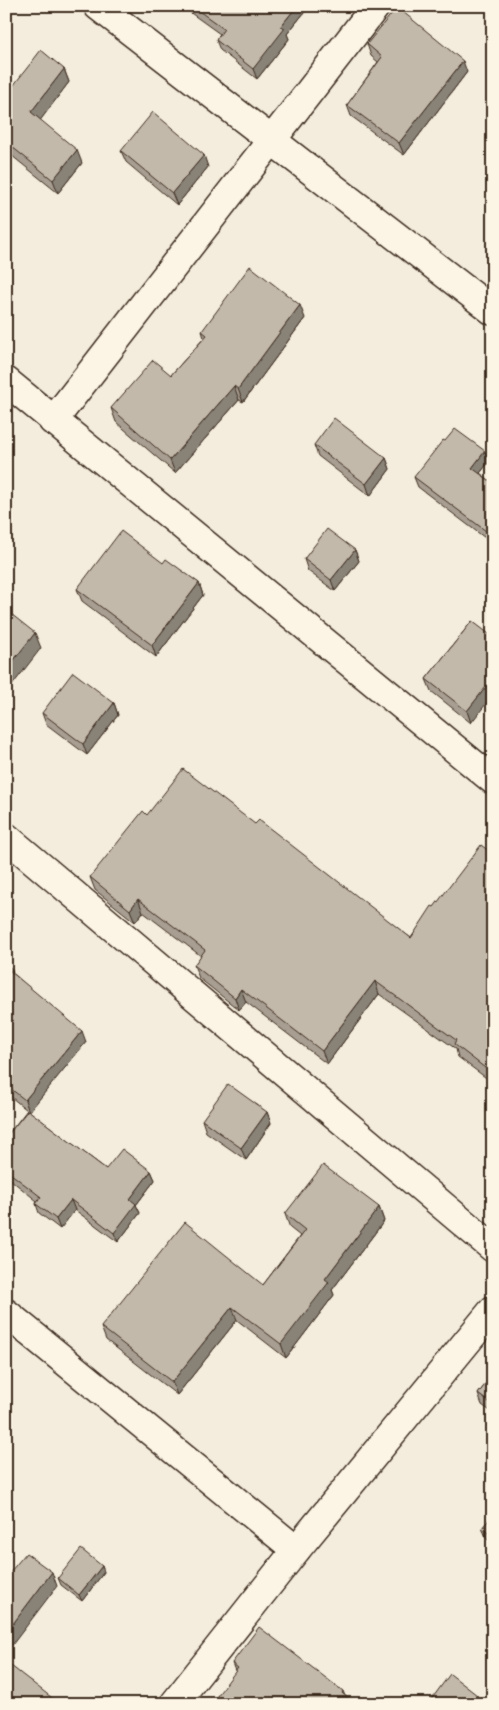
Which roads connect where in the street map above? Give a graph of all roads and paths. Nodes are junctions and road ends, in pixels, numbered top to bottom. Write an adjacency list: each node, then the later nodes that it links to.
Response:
1 (98, 6): 3 (street)
2 (376, 6): 3 (street)
3 (270, 141): 4 (street); 6 (street)
4 (493, 311)
5 (6, 382): 6 (street)
6 (52, 421): 7 (street)
7 (493, 780)
8 (6, 837): 9 (street)
9 (493, 1248)
10 (493, 1310): 12 (street)
11 (6, 1313): 12 (street)
12 (296, 1550): 13 (street)
13 (174, 1704)

